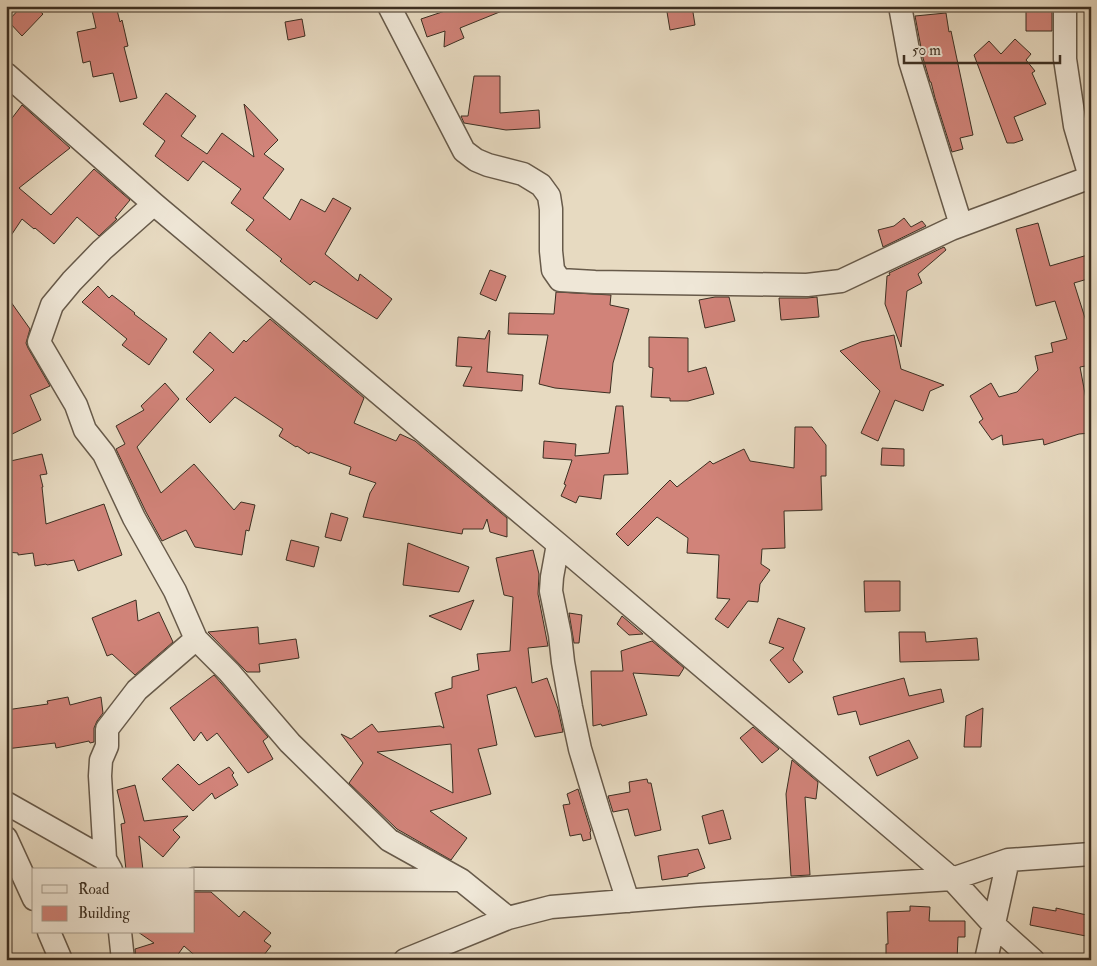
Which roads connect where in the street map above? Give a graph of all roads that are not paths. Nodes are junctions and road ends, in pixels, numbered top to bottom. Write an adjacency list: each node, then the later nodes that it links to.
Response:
1 (389, 6): 7 (street)
2 (900, 6): 7 (street)
3 (1064, 6): 5 (street)
4 (6, 74): 6 (street)
5 (1091, 177): 7 (street)
6 (154, 204): 8 (street); 9 (street)
7 (962, 225)
8 (558, 544): 16 (street); 19 (street)
9 (196, 638): 14 (street); 17 (street)
10 (6, 803): 14 (street)
11 (6, 838): 18 (street)
12 (1091, 854): 13 (street)
13 (1008, 860): 16 (street); 21 (street)
14 (108, 864)
15 (195, 879): 17 (street)
16 (952, 879): 19 (street); 21 (street)
17 (461, 880): 20 (street)
18 (32, 895)
19 (628, 901): 20 (street)
20 (508, 918): 26 (street)
21 (993, 924): 27 (street); 28 (street)
22 (50, 934): 24 (street)
23 (120, 934): 25 (street)
24 (61, 960)
25 (123, 960)
26 (405, 960)
27 (986, 960)
28 (1034, 960)

